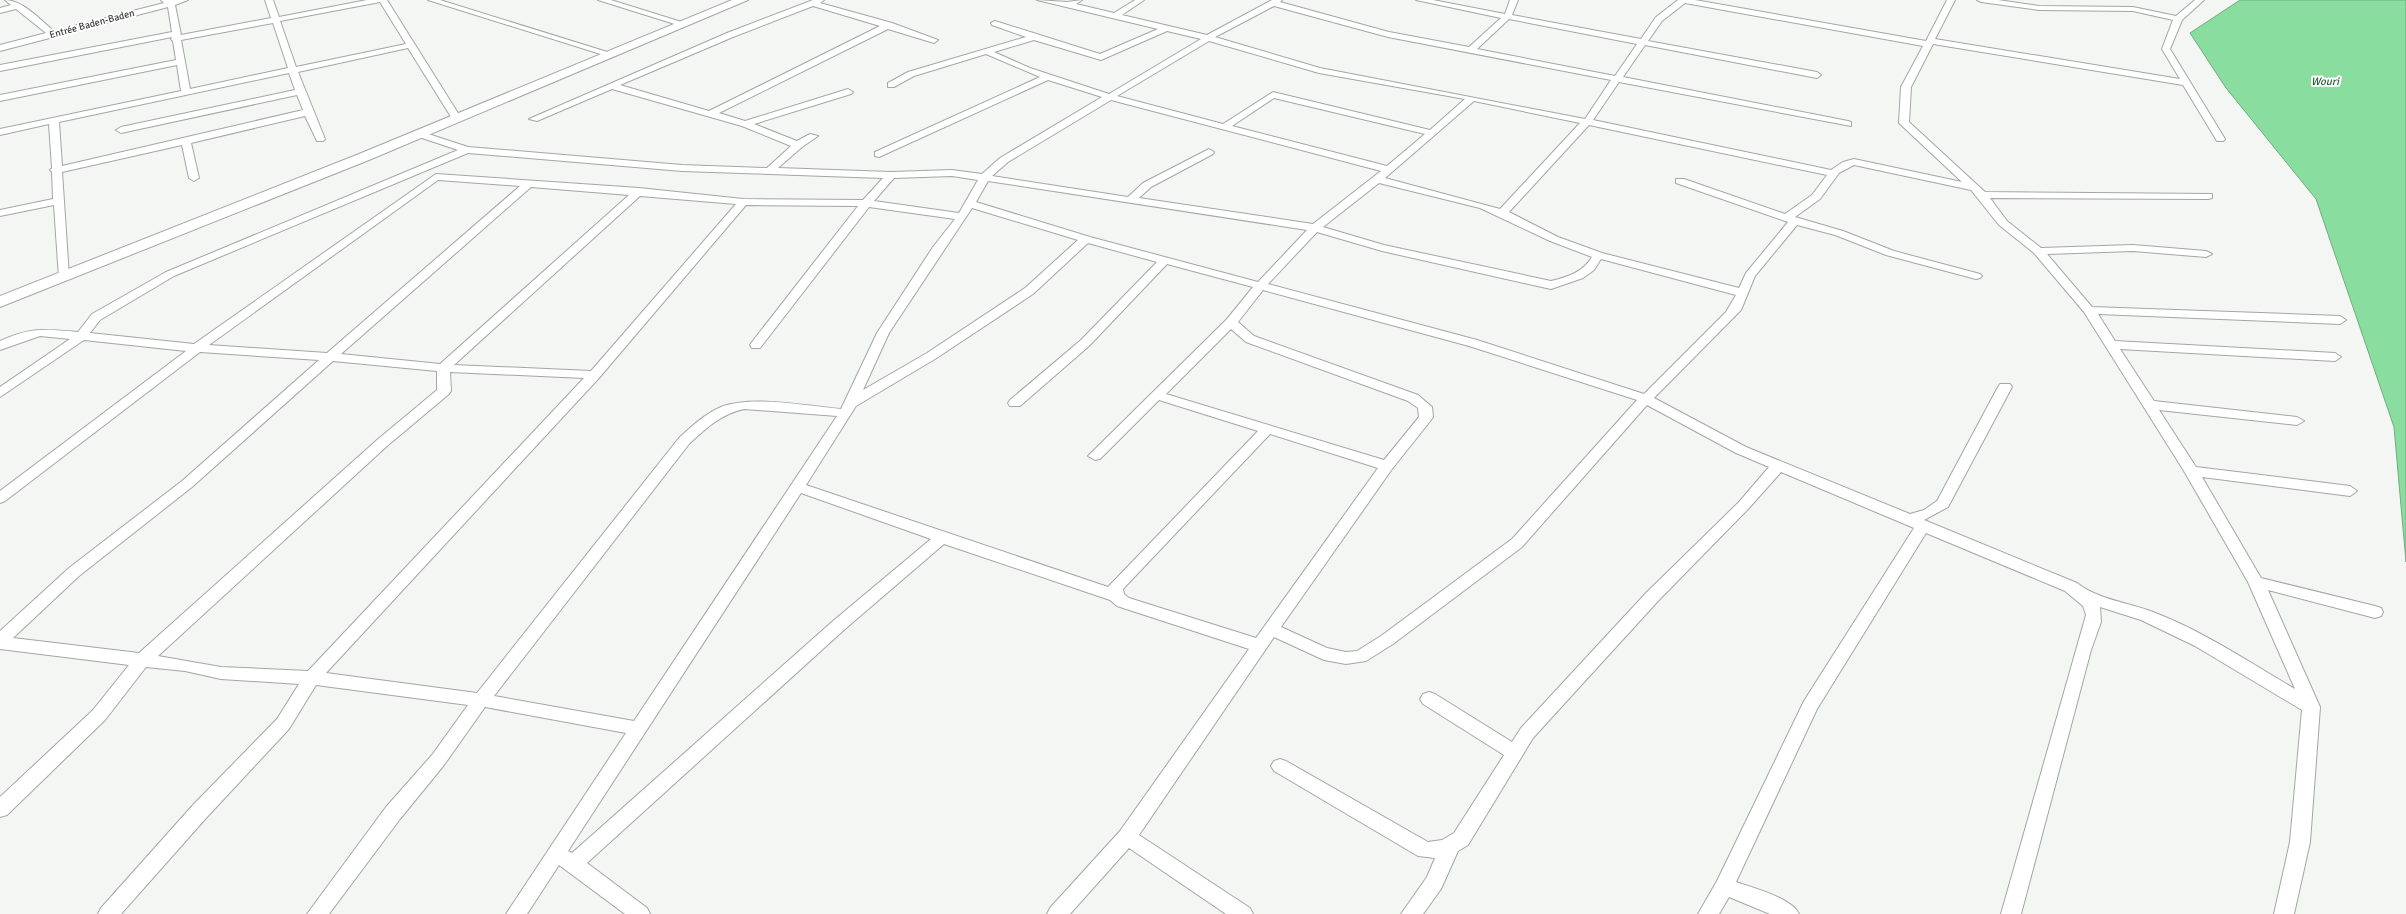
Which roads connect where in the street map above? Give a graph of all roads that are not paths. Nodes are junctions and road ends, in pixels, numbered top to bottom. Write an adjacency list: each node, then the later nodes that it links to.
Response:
1 (9, 0): 22 (street)
2 (184, 0): 19 (street, Entrée Baden-Baden)
3 (269, 0): 27 (street)
4 (382, 0): 27 (street); 39 (street)
5 (432, 0): 43 (street)
6 (602, 0): 29 (street)
7 (742, 0): 29 (main road)
8 (1041, 0): 21 (street)
9 (1078, 0): 21 (street)
10 (1140, 0): 24 (street)
11 (1420, 0): 25 (street)
12 (1514, 0): 25 (street)
13 (1951, 0): 37 (street)
14 (1981, 0): 26 (street)
15 (2195, 0): 16 (street)
16 (2200, 0): 26 (street)
17 (1276, 1): 35 (street); 41 (street)
18 (1682, 1): 37 (street); 38 (street)
19 (168, 2): 32 (street, Entrée Baden-Baden); 33 (street)
20 (816, 2): 30 (street); 52 (street)
21 (1068, 5): 24 (street)
22 (18, 6): 23 (street); 32 (street)
23 (0, 10)
24 (1116, 16): 31 (street)
25 (1508, 16): 38 (street); 41 (street)
26 (2178, 19): 50 (street)
27 (275, 20): 33 (street); 46 (street)
28 (995, 23): 34 (street)
29 (684, 24): 43 (main road)
30 (889, 25): 36 (street); 60 (street)
31 (1166, 28): 34 (street); 35 (street)
32 (52, 34): 40 (street, Entrée Baden-Baden)
33 (175, 36): 44 (street); 45 (street)
34 (1034, 37): 42 (street)
35 (1208, 38): 56 (street); 58 (street)
36 (934, 40)
37 (1929, 42): 50 (street); 93 (street)
38 (1641, 43): 47 (street); 49 (street)
39 (411, 45): 46 (street); 61 (street)
40 (0, 48)
41 (1471, 50): 49 (street)
42 (988, 52): 48 (street); 51 (street)
43 (612, 55): 61 (main road)
44 (181, 62): 55 (street); 57 (street)
45 (0, 68)
46 (293, 70): 53 (street); 55 (street)
47 (1817, 74)
48 (1047, 78): 56 (street); 79 (street)
49 (1617, 79): 64 (street); 66 (street)
50 (2186, 82): 74 (street)
51 (891, 85)
52 (613, 86): 60 (street); 62 (street)
53 (300, 92): 59 (street); 68 (street)
54 (848, 92): 65 (street)
55 (186, 93): 63 (street)
56 (1110, 97): 67 (street); 87 (street)
57 (0, 98)
58 (1472, 98): 64 (street); 70 (street)
59 (308, 112): 73 (street); 75 (street)
60 (710, 114): 65 (street)
61 (456, 118): 71 (main road)
62 (534, 119)
63 (54, 121): 69 (street); 81 (street)
64 (1587, 122): 84 (street); 101 (street)
65 (745, 124): 76 (street)
66 (1848, 124)
67 (1224, 127): 70 (street); 82 (street)
68 (121, 130)
69 (0, 132)
70 (1432, 133): 82 (street)
71 (419, 134): 77 (street); 110 (main road)
72 (813, 136): 76 (street)
73 (320, 139)
74 (2220, 139)
75 (186, 142): 81 (street); 88 (street)
76 (798, 145): 83 (street)
77 (467, 150): 80 (street); 83 (street)
78 (1209, 152): 95 (street)
79 (879, 154)
80 (437, 162): 86 (street); 118 (street)
81 (55, 170): 96 (street)
82 (1389, 170): 89 (street)
83 (768, 172): 85 (street)
84 (1832, 173): 93 (street); 103 (street)
85 (891, 175): 87 (street); 98 (street)
86 (436, 177): 91 (street); 122 (street)
87 (985, 177): 95 (street); 99 (street)
88 (194, 178)
89 (1377, 179): 101 (street); 104 (street)
90 (1680, 181): 103 (street)
91 (529, 184): 92 (street); 123 (street)
92 (639, 191): 97 (street); 125 (street)
93 (1978, 192): 94 (street); 106 (street)
94 (2208, 196)
95 (1132, 199): 104 (street)
96 (57, 201): 100 (street); 110 (street)
97 (743, 202): 98 (street); 126 (street)
98 (866, 203): 102 (street); 119 (street)
99 (970, 204): 102 (street); 105 (street)
100 (0, 213)
101 (1502, 213): 108 (street)
102 (962, 217): 133 (street)
103 (1791, 219): 111 (street); 113 (street)
104 (1315, 228): 108 (street); 112 (street)
105 (1086, 239): 109 (street); 133 (street)
106 (2038, 251): 107 (street); 115 (street)
107 (2206, 254)
108 (1598, 255): 113 (street)
109 (1165, 260): 112 (street); 131 (street)
110 (64, 276): 114 (main road)
111 (1976, 276)
112 (1260, 286): 117 (street); 130 (street)
113 (1742, 293): 130 (street)
114 (0, 302)
115 (2089, 310): 116 (street); 120 (street)
116 (2340, 320)
117 (1231, 322): 129 (street); 137 (street)
118 (81, 337): 121 (street); 122 (street); 128 (street)
119 (756, 345)
120 (2112, 345): 124 (street); 132 (street)
121 (0, 346)
122 (197, 348): 123 (street); 142 (street)
123 (332, 357): 125 (street); 150 (street)
124 (2335, 357)
125 (443, 368): 126 (street); 152 (street)
126 (594, 375): 153 (street)
127 (2005, 387): 143 (street)
128 (0, 393)
129 (1157, 396): 135 (street); 136 (street)
130 (1646, 399): 138 (street); 149 (street)
131 (1015, 403)
132 (2148, 405): 134 (street); 139 (street)
133 (848, 408): 140 (street); 155 (street)
134 (2297, 421)
135 (1267, 429): 137 (street); 146 (street)
136 (1095, 456)
137 (1387, 466): 149 (street)
138 (1778, 466): 143 (street); 158 (street)
139 (2191, 471): 141 (street); 145 (street)
140 (798, 487): 144 (street); 157 (street)
141 (2350, 491)
142 (0, 498)
143 (1916, 523): 147 (street); 165 (street)
144 (942, 538): 146 (street); 164 (street)
145 (2256, 582): 148 (street); 156 (street)
146 (1116, 596): 151 (street)
147 (2085, 597): 156 (street); 175 (street)
148 (2375, 612)
149 (1271, 629): 151 (street)
150 (0, 642): 152 (street)
151 (1260, 646): 161 (street)
152 (141, 661): 153 (street); 160 (street)
153 (312, 678): 155 (street); 166 (street)
154 (1429, 699): 158 (street)
155 (481, 700): 157 (street); 167 (street)
156 (2311, 707): 176 (street)
157 (637, 728): 163 (street)
158 (1514, 752): 162 (street)
159 (1280, 766): 162 (street)
160 (0, 809)
161 (1127, 837): 170 (street); 171 (street)
162 (1450, 847): 172 (street)
163 (555, 853): 164 (street); 168 (street)
164 (573, 864): 169 (street)
165 (1724, 887): 173 (street); 174 (street)
166 (108, 914)
167 (317, 914)
168 (516, 914)
169 (640, 914)
170 (1057, 914)
171 (1243, 914)
172 (1411, 914)
173 (1708, 914)
174 (1789, 914)
175 (2011, 914)
176 (2284, 914)

